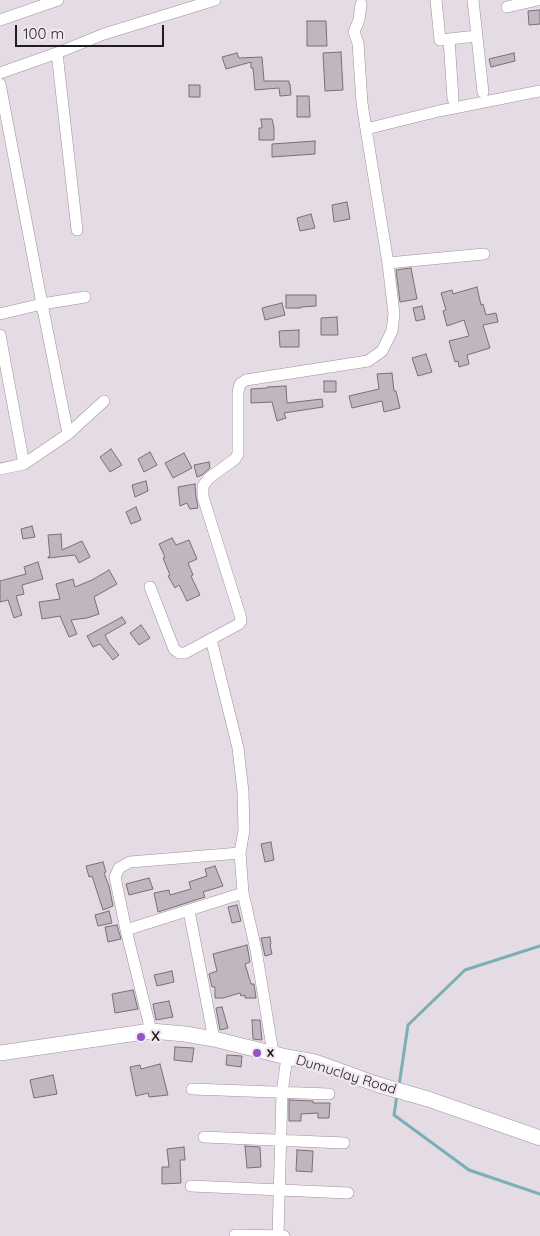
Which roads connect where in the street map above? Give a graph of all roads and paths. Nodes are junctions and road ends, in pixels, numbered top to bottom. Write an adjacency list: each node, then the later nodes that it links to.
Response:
1 (58, 0): 8 (street)
2 (215, 0): 11 (street)
3 (436, 0): 10 (street)
4 (473, 0): 9 (street)
5 (538, 0): 7 (street)
6 (361, 4): 17 (street)
7 (507, 7)
8 (0, 20)
9 (477, 36): 10 (street); 15 (street)
10 (449, 39): 16 (street)
11 (57, 54): 12 (street); 18 (street)
12 (0, 73)
13 (0, 84): 22 (street)
14 (540, 91): 17 (street)
15 (483, 92)
16 (453, 99)
17 (366, 129): 20 (street)
18 (77, 230)
19 (484, 254): 20 (street)
20 (388, 264): 30 (street)
21 (85, 297): 22 (street)
22 (42, 304): 23 (street); 26 (street)
23 (0, 314)
24 (0, 335): 27 (street)
25 (104, 401): 26 (street)
26 (68, 434): 27 (street)
27 (24, 464): 28 (street)
28 (0, 469)
29 (150, 587): 30 (street)
30 (211, 639): 31 (street)
31 (240, 853): 32 (street); 34 (street)
32 (243, 893): 33 (street); 38 (street)
33 (189, 911): 34 (street); 36 (street)
34 (126, 930): 35 (street)
35 (151, 1031): 36 (street, Dumuclay Road); 37 (street, Dumuclay Road)
36 (214, 1039): 38 (street, Dumuclay Road)
37 (0, 1053)
38 (280, 1055): 40 (street); 43 (street, Dumuclay Road)
39 (192, 1089): 40 (street)
40 (282, 1092): 41 (street); 44 (street)
41 (329, 1094)
42 (204, 1137): 44 (street)
43 (540, 1138)
44 (281, 1140): 45 (street); 47 (street)
45 (344, 1143)
46 (191, 1186): 47 (street)
47 (279, 1190): 48 (street); 50 (street)
48 (348, 1193)
49 (235, 1234): 50 (street)
50 (278, 1236): 51 (street)
51 (285, 1236)

